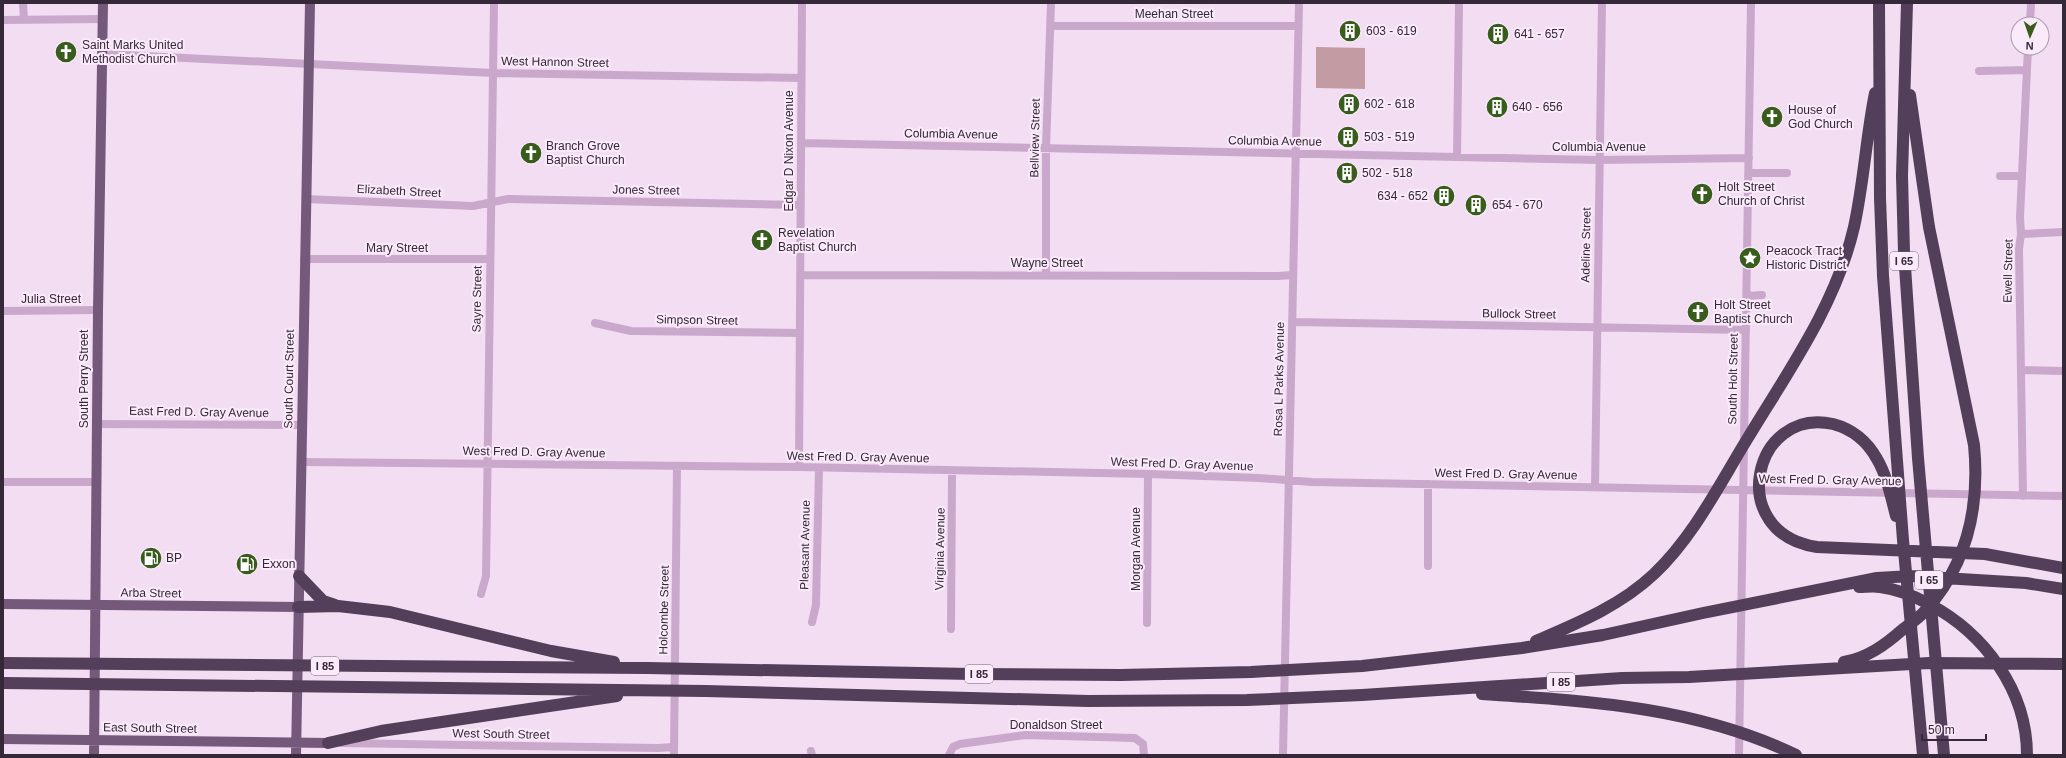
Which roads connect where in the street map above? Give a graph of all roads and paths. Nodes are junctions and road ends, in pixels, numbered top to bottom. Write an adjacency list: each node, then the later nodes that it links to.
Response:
1 (23, 3): 17 (street)
2 (103, 3): 15 (main road, South Perry Street)
3 (310, 3): 23 (main road, South Court Street)
4 (494, 3): 27 (street, Sayre Street)
5 (802, 3): 28 (street, Edgar D Nixon Avenue)
6 (1051, 3): 18 (street, Bellview Street)
7 (1299, 3): 19 (street, Rosa L Parks Avenue)
8 (1460, 3): 32 (street)
9 (1602, 3): 34 (street, Adeline Street)
10 (1751, 3): 33 (street, South Holt Street)
11 (1907, 3): 22 (highway, I 65)
12 (2031, 3): 14 (street)
13 (1879, 9): 24 (highway, I 65)
14 (2030, 16)
15 (103, 19): 17 (street); 20 (main road, South Perry Street)
16 (3, 20): 17 (street)
17 (24, 20)
18 (1050, 26): 19 (street, Meehan Street); 30 (street, Bellview Street)
19 (1298, 26): 31 (street, Rosa L Parks Avenue)
20 (103, 54): 23 (street, West Hannon Street); 51 (main road, South Perry Street)
21 (2028, 56): 26 (street, Ewell Street)
22 (1905, 62): 95 (highway); 114 (highway, I 65)
23 (309, 64): 27 (street, West Hannon Street); 39 (main road, South Court Street)
24 (1880, 68): 77 (highway, I 65); 91 (highway)
25 (1979, 70): 26 (street)
26 (2027, 70): 38 (street, Ewell Street)
27 (493, 73): 28 (street, West Hannon Street); 40 (street, Sayre Street)
28 (801, 78): 29 (street, Edgar D Nixon Avenue)
29 (801, 143): 30 (street, Columbia Avenue); 41 (street, Edgar D Nixon Avenue)
30 (1046, 148): 31 (street, Columbia Avenue); 47 (street, Bellview Street)
31 (1295, 153): 32 (street, Columbia Avenue); 48 (street, Rosa L Parks Avenue)
32 (1457, 157): 34 (street, Columbia Avenue)
33 (1749, 158): 34 (street, Columbia Avenue); 35 (street, South Holt Street)
34 (1599, 160): 55 (street, Adeline Street)
35 (1749, 173): 36 (street); 49 (street, South Holt Street)
36 (1787, 173)
37 (2000, 176): 38 (street)
38 (2022, 176): 43 (street, Ewell Street)
39 (306, 199): 40 (street, Elizabeth Street); 44 (main road, South Court Street)
40 (491, 202): 41 (street, Jones Street); 45 (street, Sayre Street)
41 (800, 205): 46 (street, Edgar D Nixon Avenue)
42 (2063, 232): 43 (street)
43 (2021, 234): 58 (street, Ewell Street)
44 (304, 259): 45 (street, Mary Street); 61 (main road, South Court Street)
45 (490, 259): 63 (street, Sayre Street)
46 (801, 274): 47 (street, Wayne Street); 57 (street, Edgar D Nixon Avenue)
47 (1046, 274): 48 (street, Wayne Street)
48 (1293, 275): 53 (street, Rosa L Parks Avenue)
49 (1747, 296): 50 (street); 56 (street, South Holt Street)
50 (1762, 296)
51 (98, 310): 52 (street, Julia Street); 60 (main road, South Perry Street)
52 (3, 311)
53 (1292, 322): 55 (street, Bullock Street); 69 (street, Rosa L Parks Avenue)
54 (595, 323): 57 (street, Simpson Street)
55 (1597, 328): 56 (street, Bullock Street); 73 (street, Adeline Street)
56 (1746, 330): 74 (street, South Holt Street)
57 (800, 333): 65 (street, Edgar D Nixon Avenue)
58 (2021, 370): 59 (street); 75 (street, Ewell Street)
59 (2063, 370)
60 (97, 424): 61 (street, East Fred D. Gray Avenue); 71 (main road, South Perry Street)
61 (301, 425): 62 (main road, South Court Street)
62 (301, 462): 63 (street, West Fred D. Gray Avenue); 80 (main road, South Court Street)
63 (487, 463): 64 (street, West Fred D. Gray Avenue); 83 (street, Sayre Street)
64 (677, 466): 65 (street, West Fred D. Gray Avenue); 104 (street, Holcombe Street)
65 (799, 467): 66 (street, West Fred D. Gray Avenue)
66 (819, 468): 67 (street, West Fred D. Gray Avenue); 88 (street, Pleasant Avenue)
67 (952, 470): 68 (street, West Fred D. Gray Avenue); 90 (street, Virginia Avenue)
68 (1148, 474): 69 (street, West Fred D. Gray Avenue); 89 (street, Morgan Avenue)
69 (1289, 480): 72 (street, West Fred D. Gray Avenue); 110 (street, Rosa L Parks Avenue)
70 (3, 482): 71 (street)
71 (96, 482): 85 (main road, South Perry Street)
72 (1428, 484): 73 (street, West Fred D. Gray Avenue); 78 (street)
73 (1595, 487): 74 (street, West Fred D. Gray Avenue)
74 (1743, 490): 75 (street, West Fred D. Gray Avenue); 111 (street, South Holt Street)
75 (2022, 496): 76 (street, West Fred D. Gray Avenue)
76 (2063, 496)
77 (1902, 540): 79 (highway); 113 (highway, I 65)
78 (1428, 566)
79 (2063, 568)
80 (299, 576): 86 (highway); 87 (main road, South Court Street)
81 (1834, 587): 82 (highway); 91 (highway, I 85); 115 (highway)
82 (2063, 589)
83 (481, 594)
84 (3, 604): 85 (main road, Arba Street)
85 (95, 605): 87 (main road, Arba Street); 100 (main road, South Perry Street)
86 (338, 606): 87 (highway); 94 (highway)
87 (298, 607): 101 (main road, South Court Street)
88 (812, 622)
89 (1147, 623)
90 (951, 628)
91 (1522, 648): 94 (highway, I 85)
92 (3, 663): 94 (highway, I 85)
93 (2063, 664): 95 (highway)
94 (647, 668)
95 (1792, 670): 98 (highway, I 85)
96 (3, 682): 97 (highway, I 85)
97 (646, 691): 98 (highway, I 85); 102 (highway)
98 (1432, 691): 112 (highway)
99 (3, 739): 100 (main road, East South Street)
100 (94, 740): 101 (main road, East South Street); 106 (main road, South Perry Street)
101 (296, 743): 102 (main road, East South Street); 107 (main road, South Court Street)
102 (328, 743): 103 (street, West South Street)
103 (483, 746): 104 (street, West South Street); 108 (street)
104 (674, 751)
105 (950, 753): 109 (street, Donaldson Street)
106 (94, 755)
107 (296, 755)
108 (483, 755)
109 (1144, 755)
110 (1283, 755)
111 (1739, 755)
112 (1796, 755)
113 (1923, 755)
114 (1944, 755)
115 (2027, 755)

